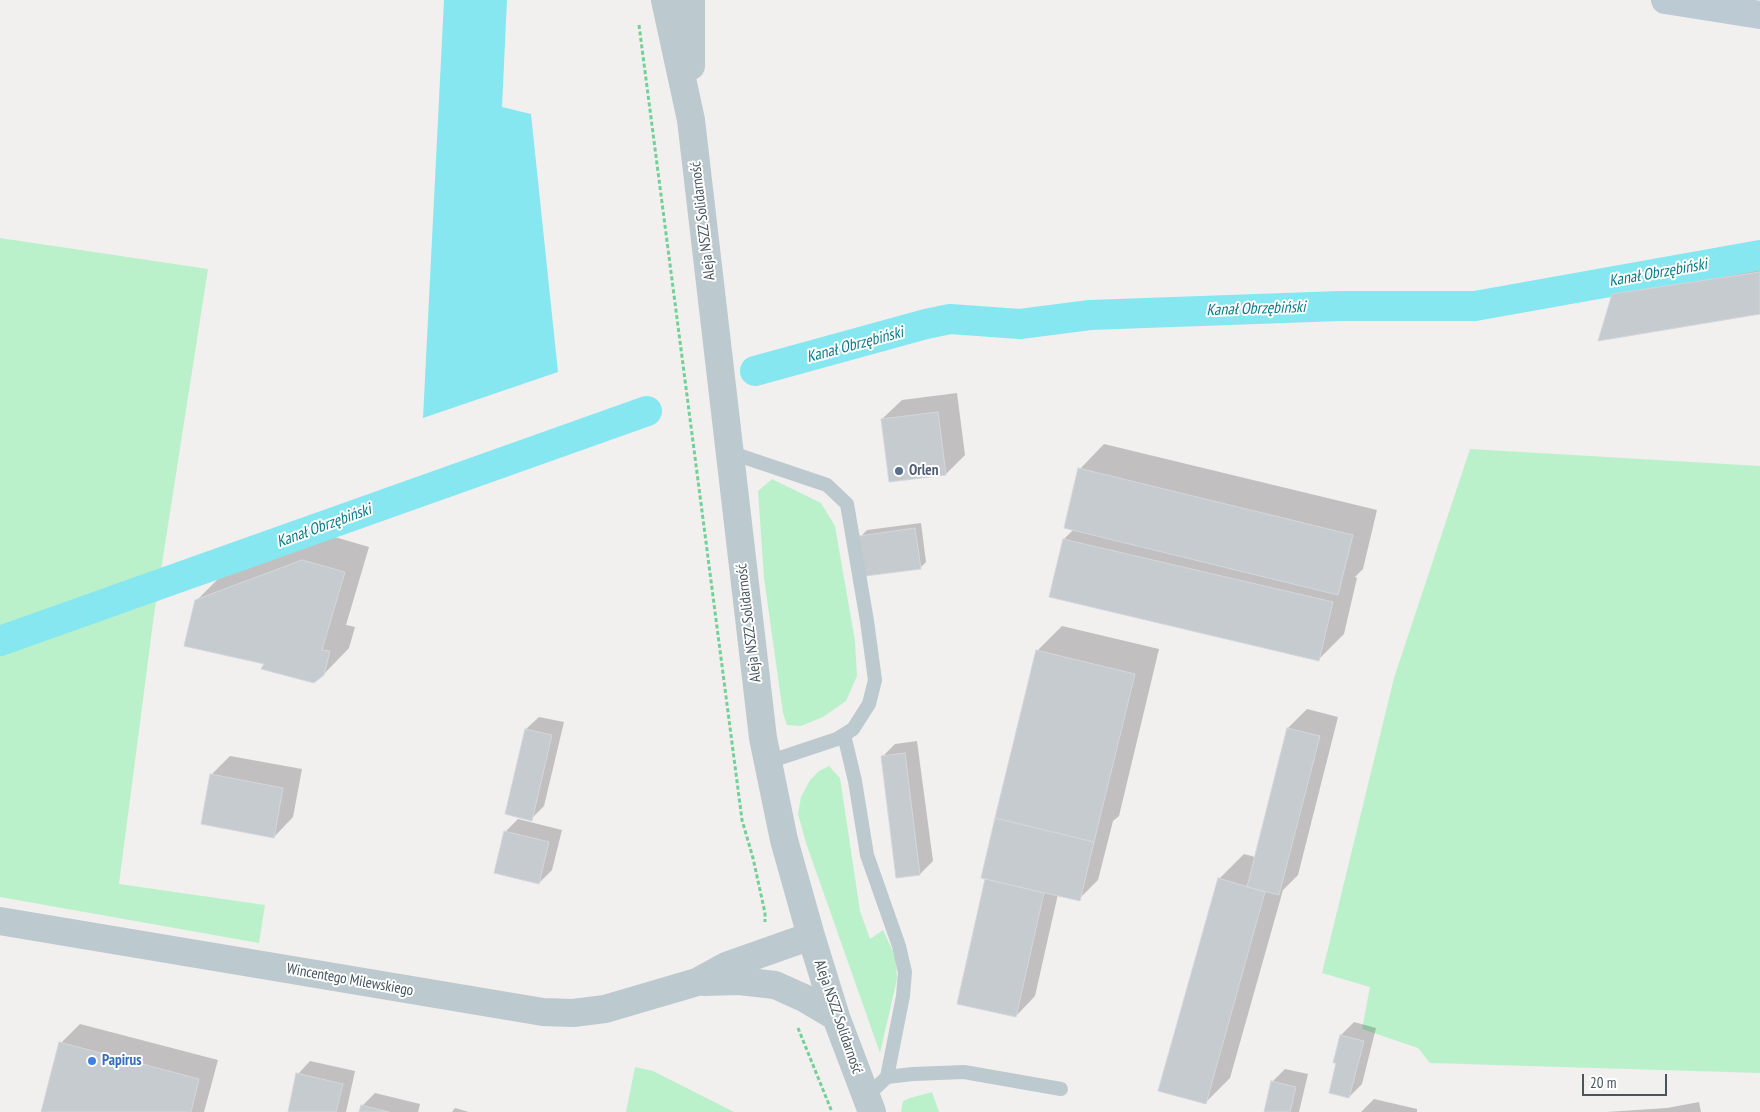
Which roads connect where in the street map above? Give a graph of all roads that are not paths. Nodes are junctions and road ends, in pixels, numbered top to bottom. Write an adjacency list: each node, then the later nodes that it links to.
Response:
1 (665, 0): 5 (street, Aleja NSZZ Solidarność)
2 (691, 0): 5 (street, Aleja NSZZ Solidarność)
3 (1665, 0): 4 (main road)
4 (1760, 15)
5 (691, 120): 6 (street, Aleja NSZZ Solidarność)
6 (729, 452): 7 (lane); 8 (street, Aleja NSZZ Solidarność)
7 (844, 735): 8 (lane); 13 (lane)
8 (768, 762): 10 (street, Aleja NSZZ Solidarność)
9 (0, 921): 11 (street, Wincentego Milewskiego)
10 (811, 936): 11 (street, Wincentego Milewskiego); 12 (street, Aleja NSZZ Solidarność)
11 (698, 982): 12 (street, Wincentego Milewskiego)
12 (836, 1018): 15 (street, Aleja NSZZ Solidarność)
13 (887, 1077): 14 (lane); 15 (lane)
14 (1062, 1088)
15 (869, 1104)

